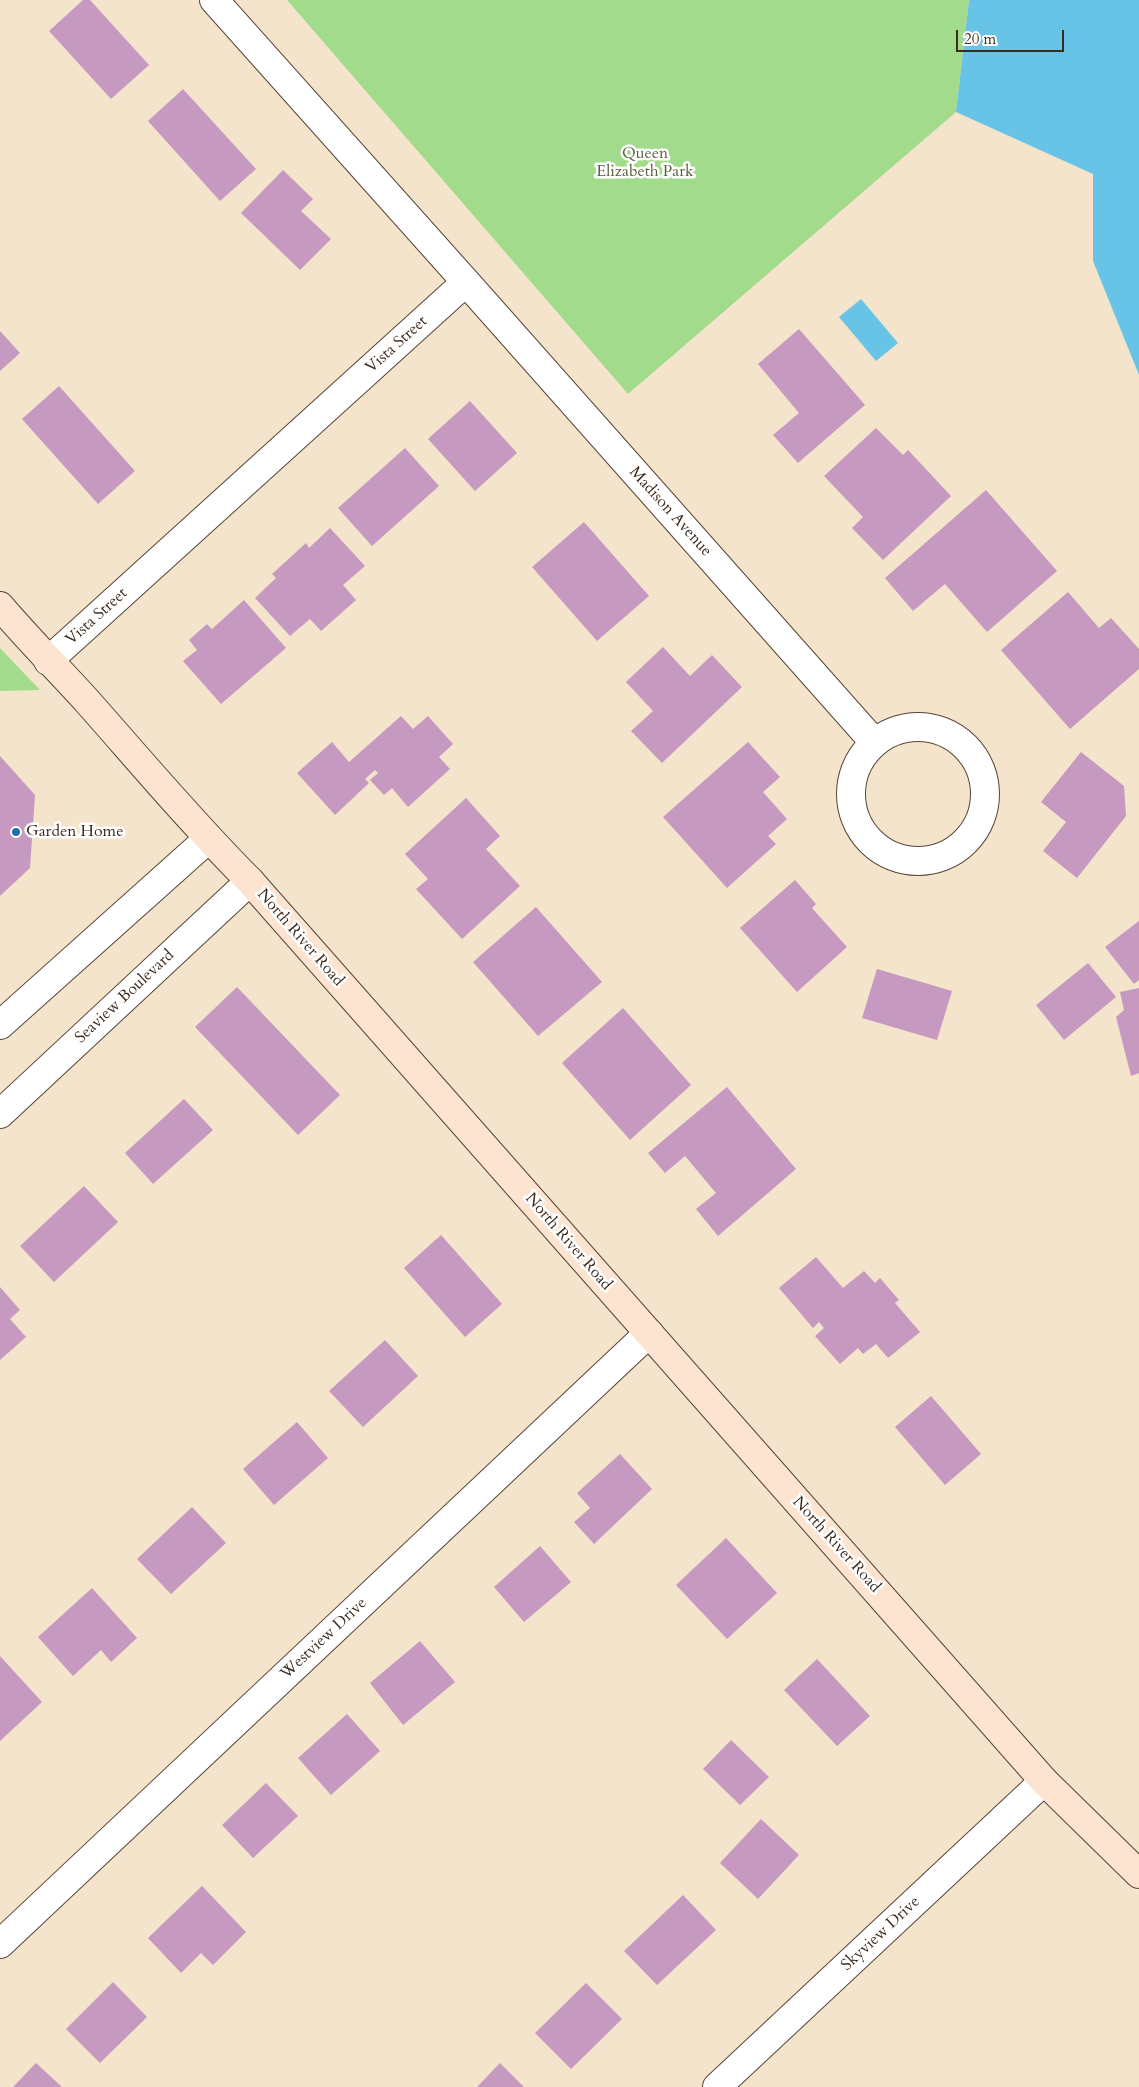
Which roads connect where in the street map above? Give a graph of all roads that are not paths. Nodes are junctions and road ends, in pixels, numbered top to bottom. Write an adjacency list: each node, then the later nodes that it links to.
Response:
1 (214, 0): 2 (street)
2 (466, 282): 4 (street, Vista Street); 5 (street, Madison Avenue)
3 (0, 606): 4 (main road, North River Road)
4 (48, 662): 6 (main road, North River Road)
5 (874, 742): 5 (street)
6 (208, 839): 7 (main road, North River Road); 8 (street)
7 (250, 881): 9 (street, Seaview Boulevard); 10 (main road, North River Road)
8 (0, 1025)
9 (0, 1114)
10 (649, 1333): 11 (main road, North River Road); 13 (street, Westview Drive)
11 (1044, 1781): 12 (main road, North River Road); 14 (street, Skyview Drive)
12 (1139, 1874)
13 (0, 1944)
14 (717, 2087)

